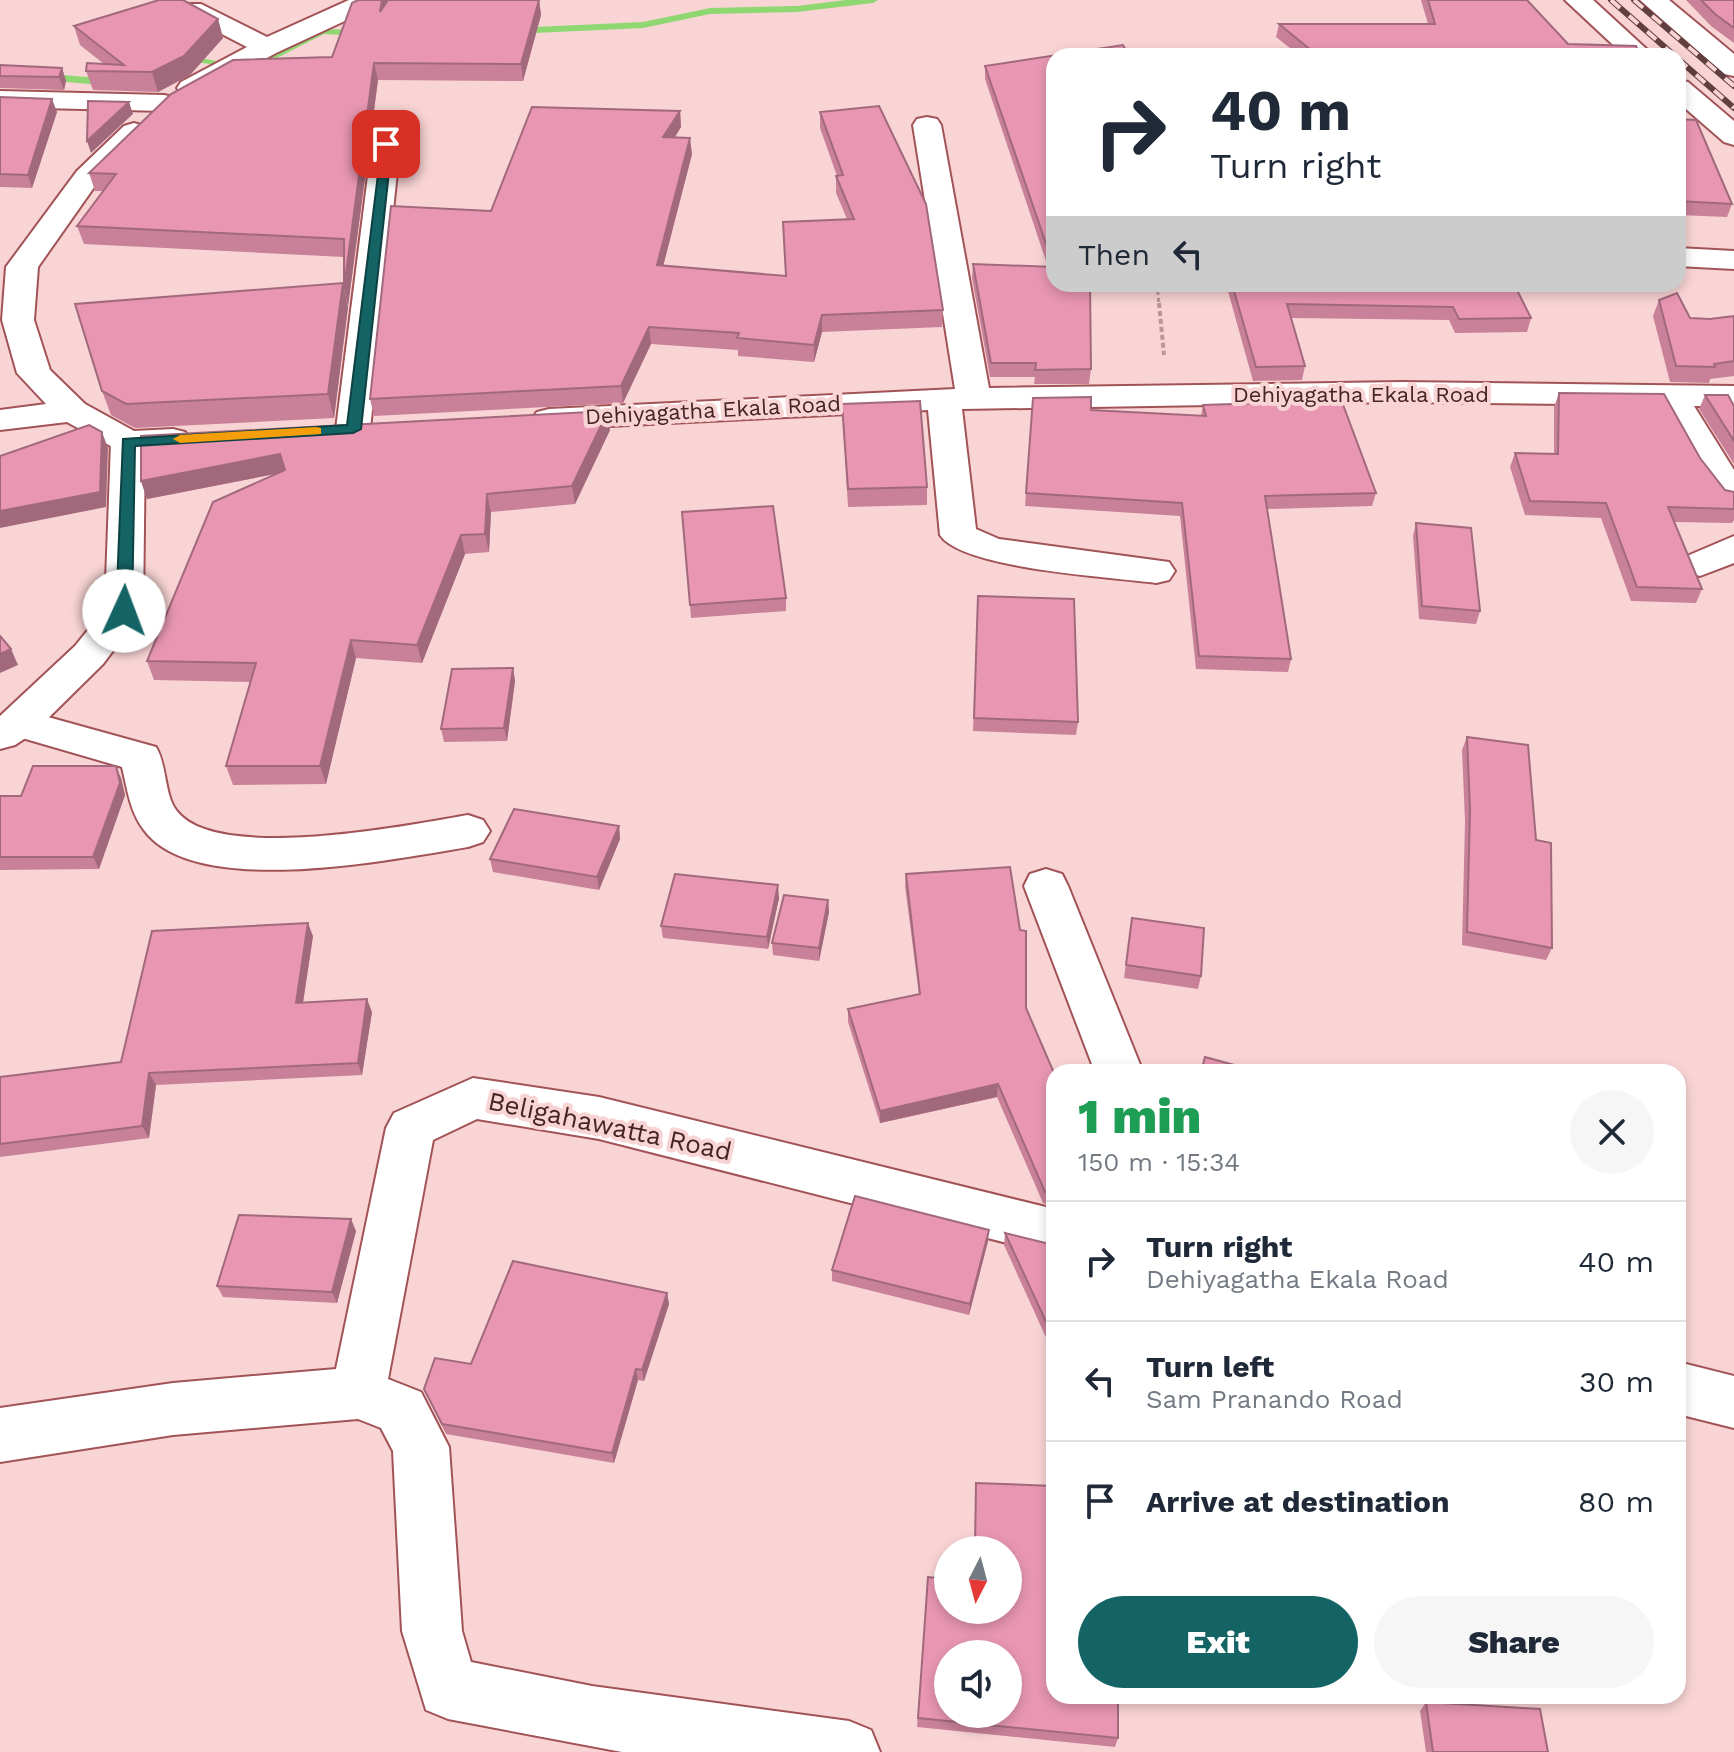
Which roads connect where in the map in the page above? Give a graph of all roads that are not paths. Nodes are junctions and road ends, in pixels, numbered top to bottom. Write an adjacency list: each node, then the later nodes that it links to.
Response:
1 (370, 0): 5 (street)
2 (1578, 0): 6 (street)
3 (1653, 0): 7 (street)
4 (192, 9): 5 (street)
5 (267, 47): 10 (street)
6 (1632, 48)
7 (1734, 68)
8 (1686, 95): 12 (street)
9 (0, 99): 10 (street)
10 (164, 103): 19 (street)
11 (927, 125): 18 (street)
12 (1734, 136)
13 (386, 144): 22 (street)
14 (1686, 257): 15 (street)
15 (1734, 260)
16 (1672, 396): 17 (street, Dehiyagatha Ekala Road); 18 (street, Dehiyagatha Ekala Road); 25 (street)
17 (1734, 396)
18 (959, 399): 21 (street, Dehiyagatha Ekala Road); 28 (street)
19 (73, 411): 20 (street); 24 (street)
20 (0, 420)
21 (520, 420)
22 (353, 429)
23 (203, 438): 24 (street)
24 (128, 442): 29 (street)
25 (1734, 494)
26 (1734, 548): 27 (street)
27 (1700, 564)
28 (1156, 571)
29 (10, 729): 30 (street)
30 (468, 831)
31 (1046, 886): 32 (street)
32 (1116, 1064)
33 (1046, 1230): 35 (street, Beligahawatta Road)
34 (1686, 1390): 36 (street)
35 (358, 1393): 37 (street); 38 (street)
36 (1734, 1402)
37 (0, 1435)
38 (849, 1752)

